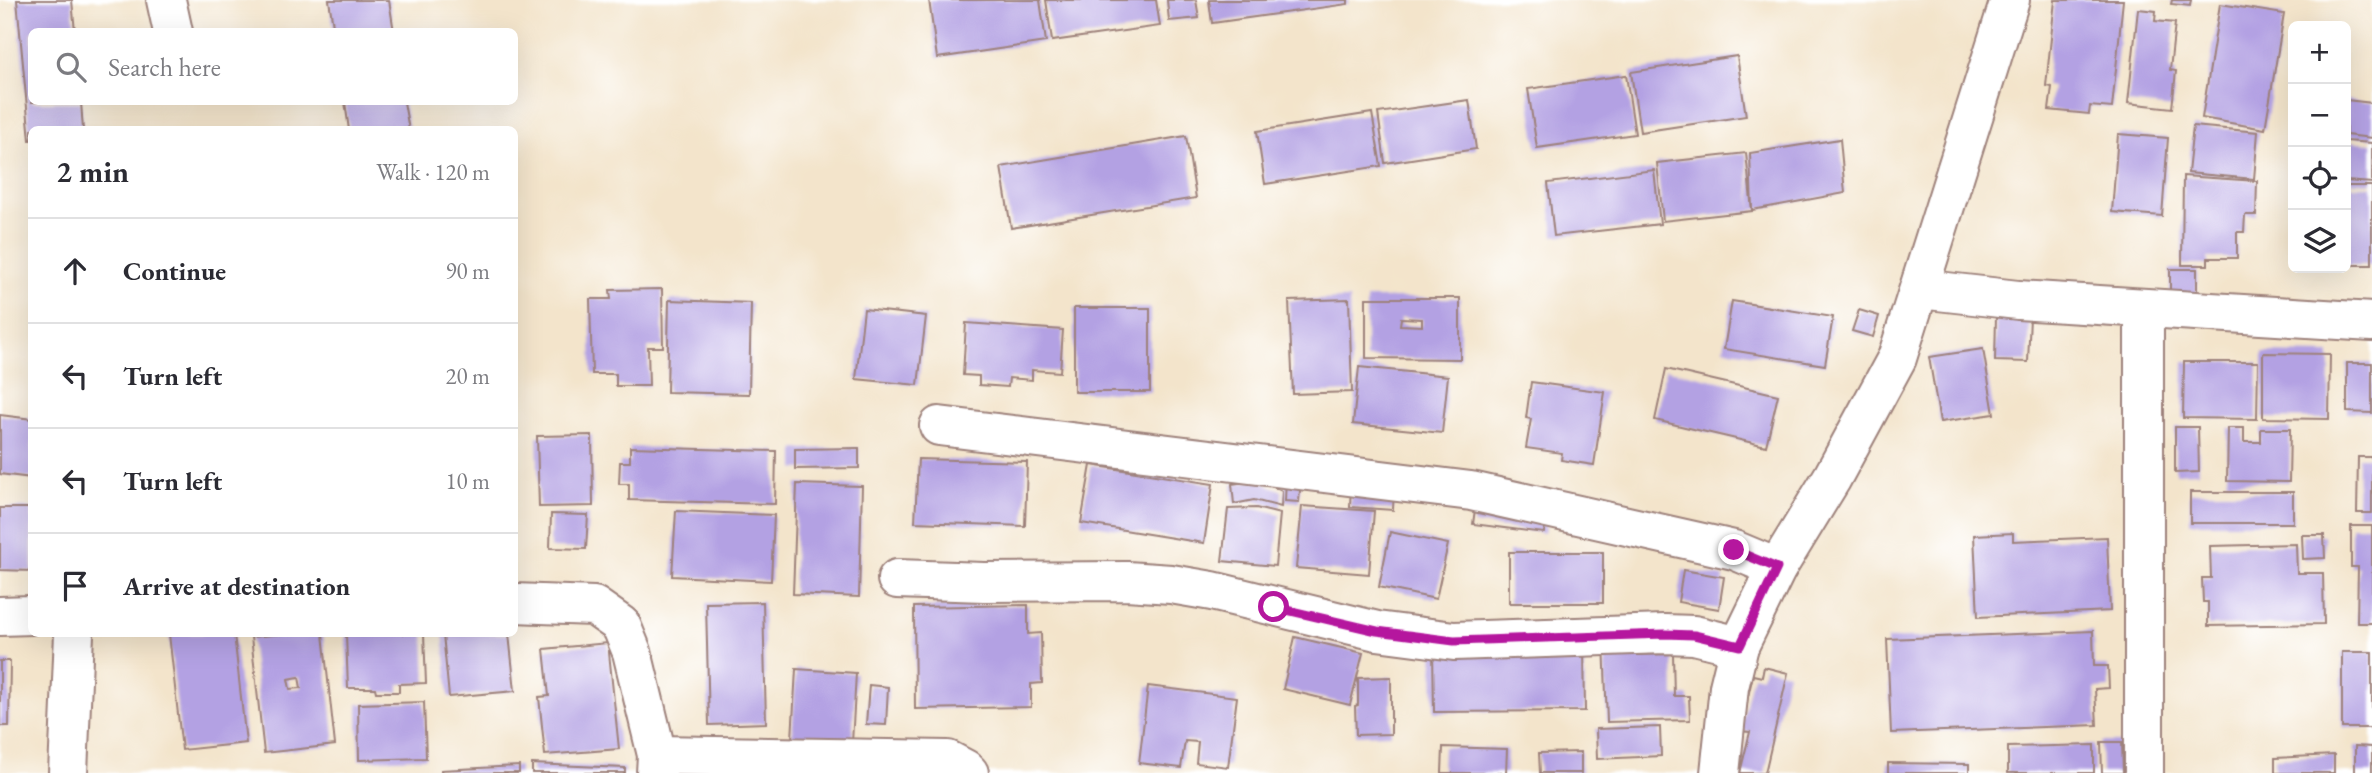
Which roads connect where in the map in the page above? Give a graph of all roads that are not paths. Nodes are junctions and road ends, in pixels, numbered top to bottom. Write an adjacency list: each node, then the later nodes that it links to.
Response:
1 (166, 0): 3 (street)
2 (2011, 0): 4 (street)
3 (172, 28)
4 (1920, 289): 5 (street); 8 (street)
5 (2144, 309): 6 (street); 19 (street)
6 (2372, 322)
7 (940, 426): 8 (street)
8 (1777, 568): 14 (street)
9 (897, 579): 14 (street)
10 (518, 603): 15 (street)
11 (28, 615): 12 (street)
12 (0, 616)
13 (74, 637): 16 (street)
14 (1740, 646): 18 (street)
15 (657, 764): 17 (street)
16 (68, 773)
17 (969, 773)
18 (1720, 773)
19 (2144, 773)

